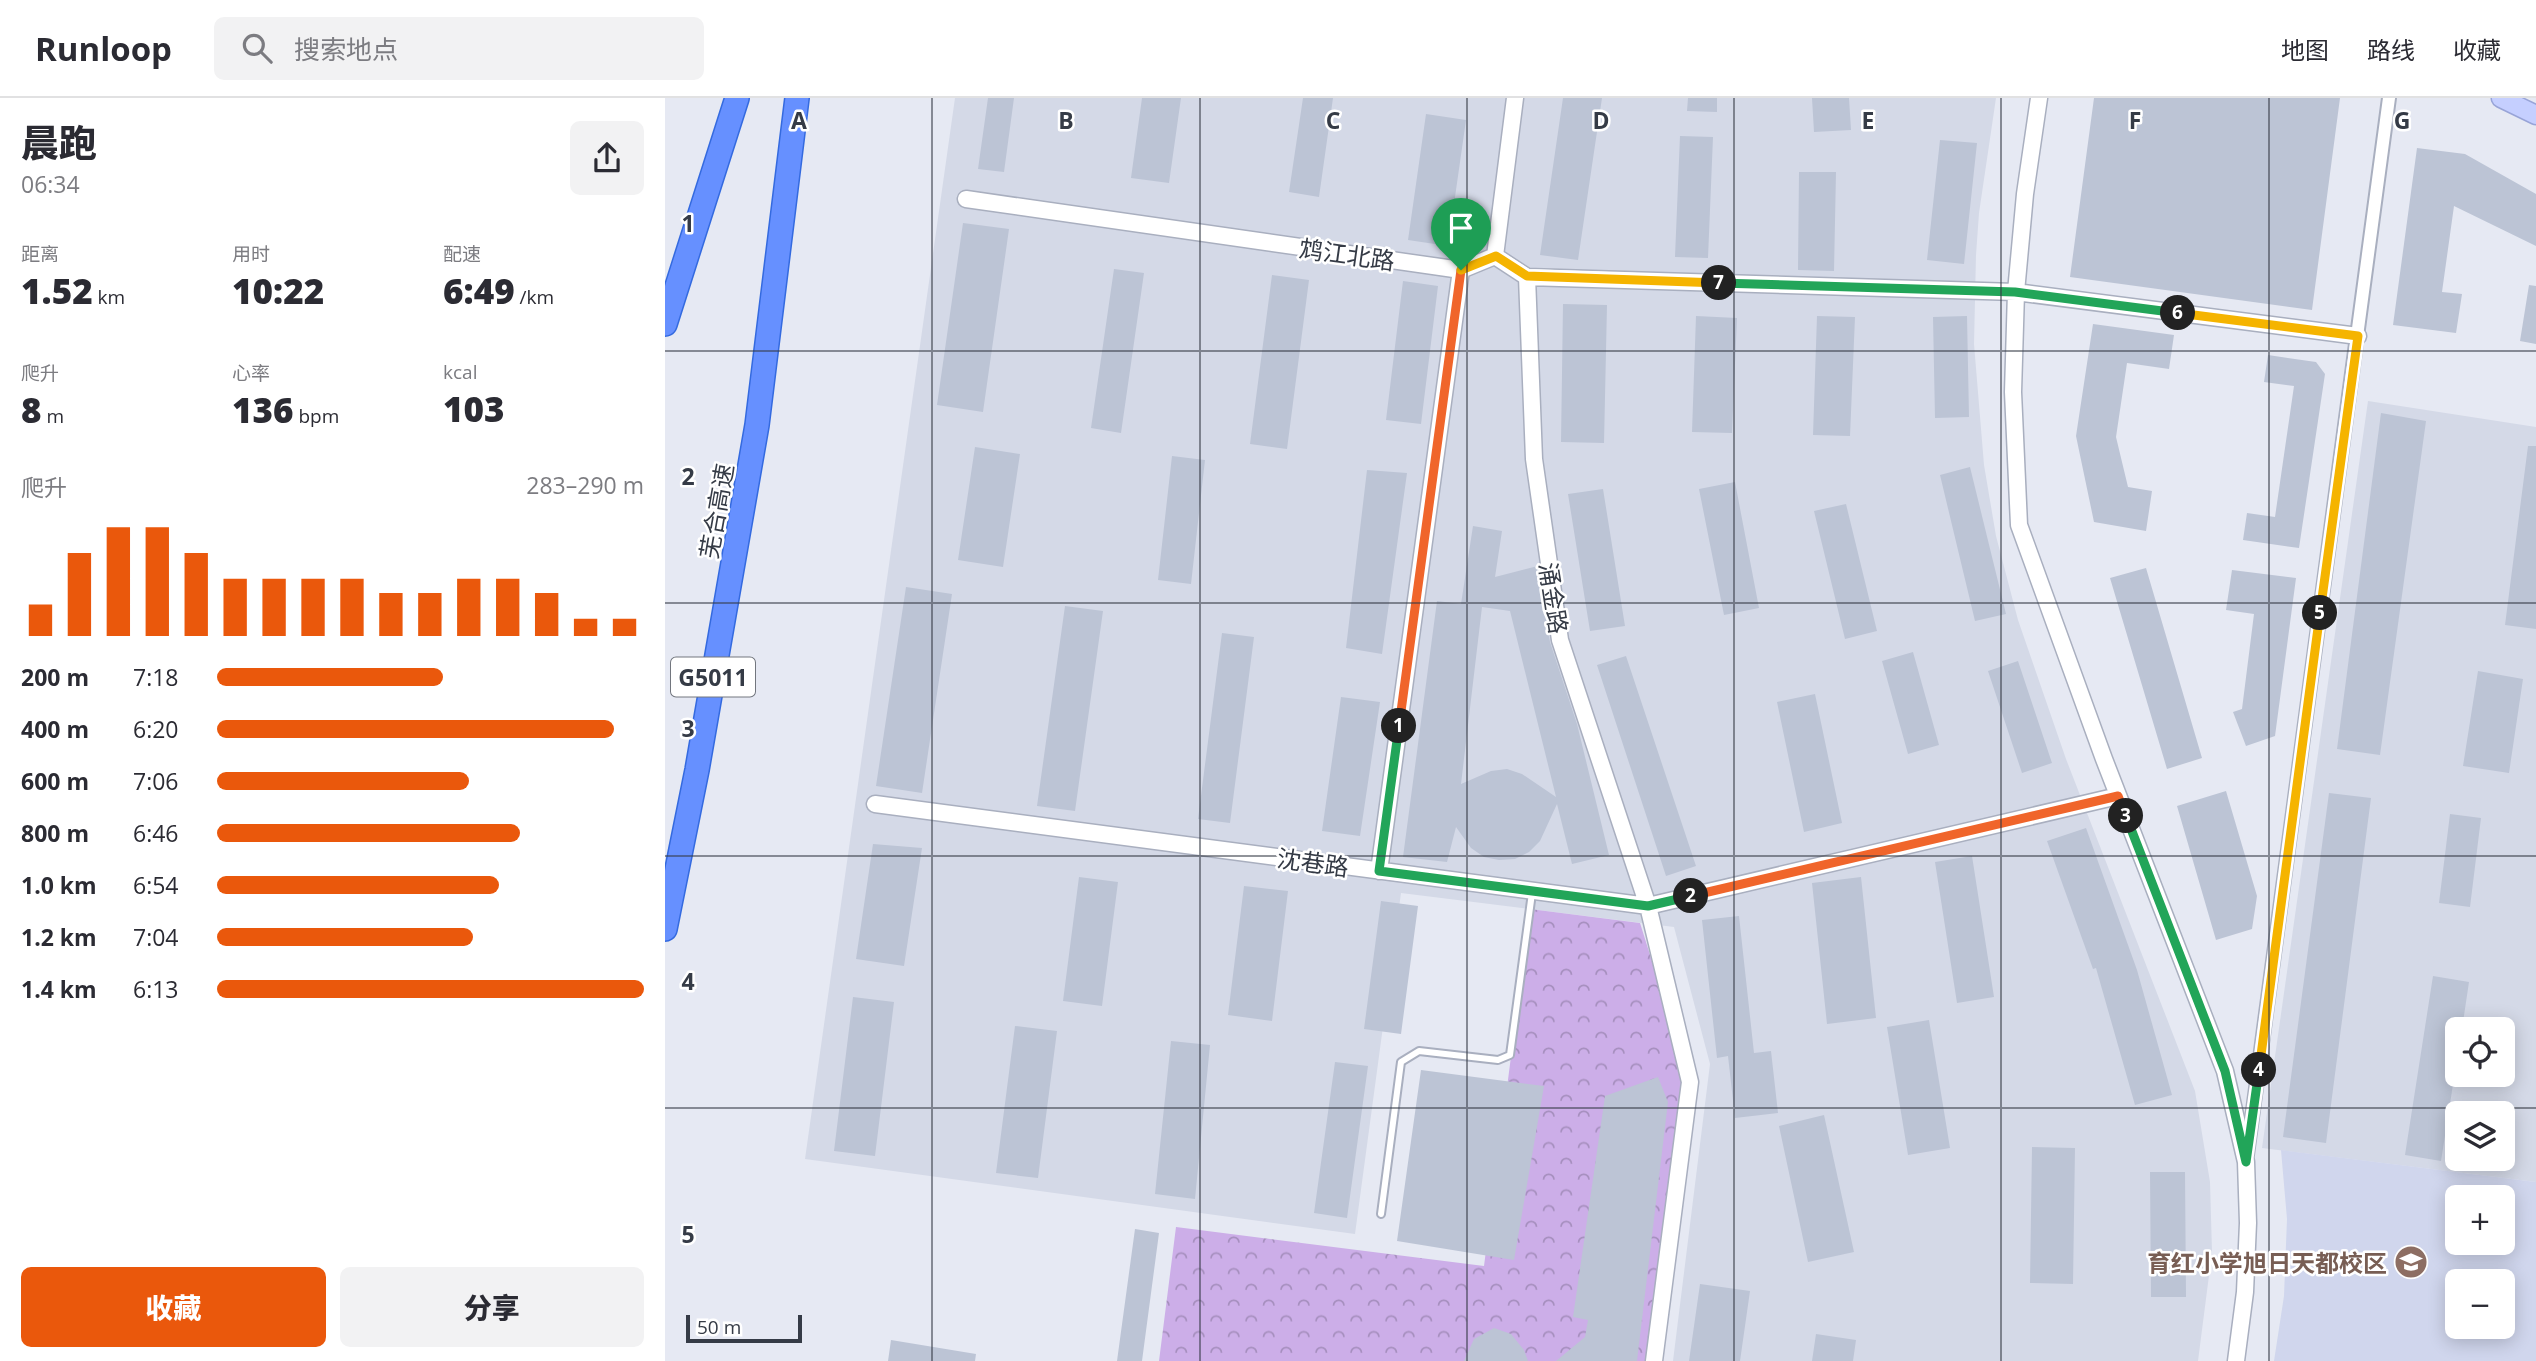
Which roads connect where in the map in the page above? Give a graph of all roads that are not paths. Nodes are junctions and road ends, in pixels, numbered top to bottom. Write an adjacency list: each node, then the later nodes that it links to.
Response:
1 (737, 98): 13 (highway)
2 (797, 98): 20 (highway, 芜合高速 / G5011)
3 (1515, 98): 9 (street)
4 (2039, 98): 12 (street)
5 (2389, 98): 14 (street)
6 (2501, 98): 7 (main road)
7 (2536, 115)
8 (966, 199): 10 (street, 鸩江北路)
9 (1496, 256): 10 (street, 鸩江北路); 11 (street)
10 (1461, 270): 17 (street)
11 (1527, 276): 12 (street); 19 (street, 涌金路)
12 (2015, 292): 14 (street); 15 (street)
13 (665, 324)
14 (2358, 336): 21 (street)
15 (2118, 796): 19 (street, 沈巷路); 21 (street)
16 (875, 804): 17 (street, 沈巷路)
17 (1379, 871): 18 (street, 沈巷路)
18 (1532, 891): 19 (street, 沈巷路); 22 (lane)
19 (1648, 906): 23 (street, 涌金路)
20 (665, 929)
21 (2246, 1162): 24 (street)
22 (1381, 1214)
23 (1654, 1361)
24 (2236, 1361)

